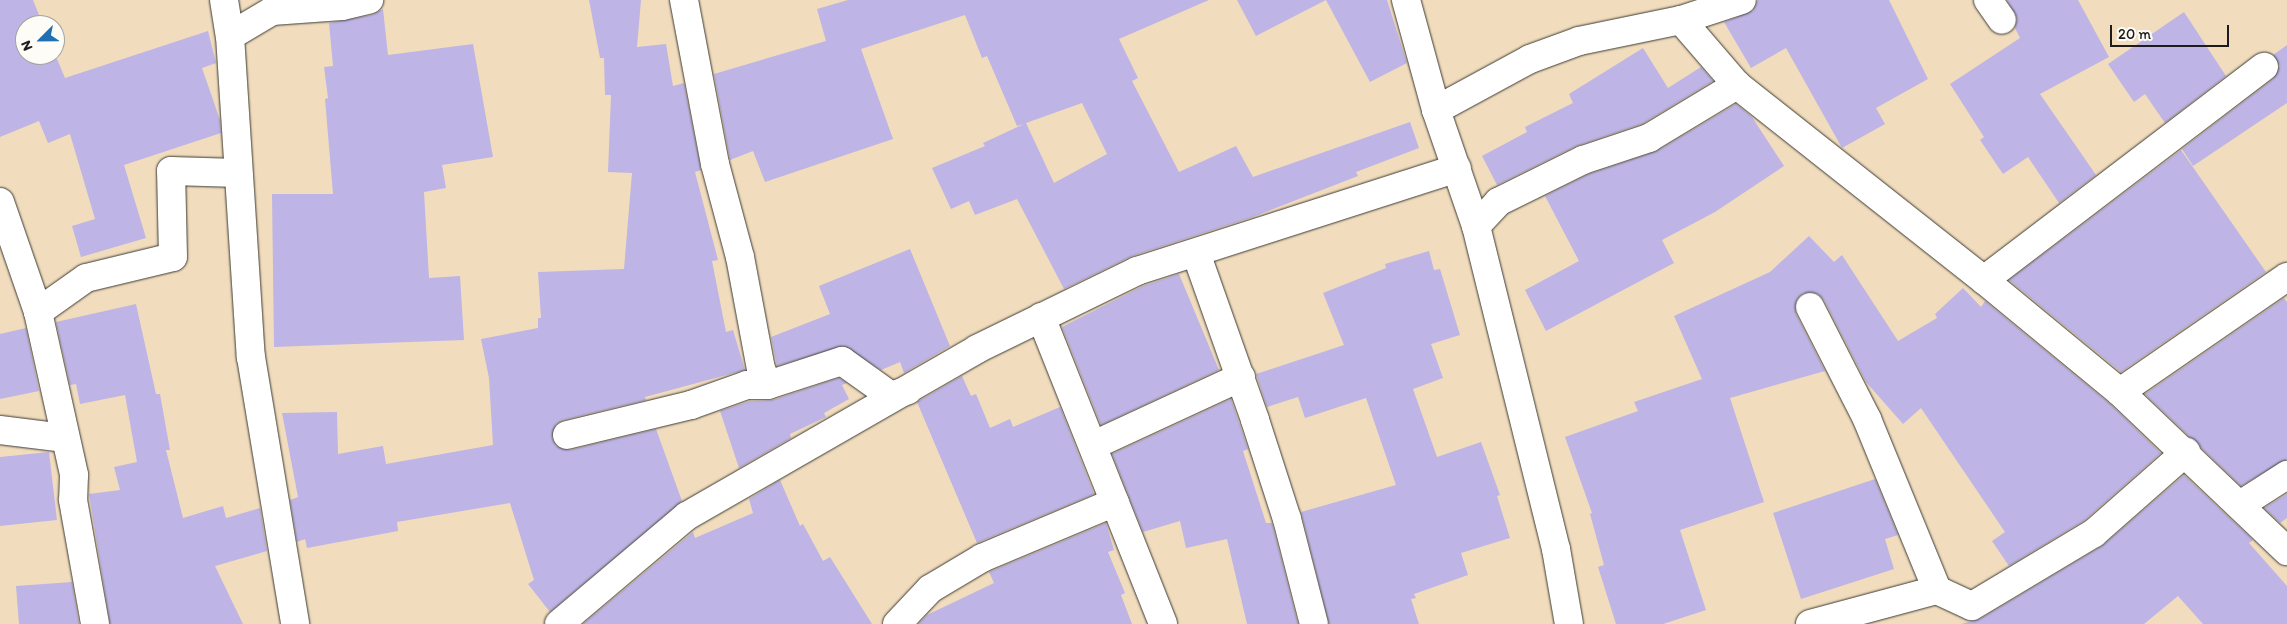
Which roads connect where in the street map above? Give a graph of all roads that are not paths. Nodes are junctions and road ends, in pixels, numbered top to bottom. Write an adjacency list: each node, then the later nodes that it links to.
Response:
1 (224, 0): 7 (street)
2 (369, 0): 7 (street)
3 (684, 0): 22 (street)
4 (1406, 0): 10 (street)
5 (1742, 0): 6 (street)
6 (1681, 20): 9 (street); 10 (street)
7 (230, 36): 12 (street)
8 (2264, 67): 17 (street)
9 (1737, 85): 14 (street); 17 (street)
10 (1436, 110): 11 (street)
11 (1458, 168): 14 (street); 15 (street)
12 (238, 173): 19 (street); 36 (street)
13 (0, 202): 19 (street)
14 (1476, 226): 41 (street)
15 (1196, 253): 20 (street); 21 (street)
16 (2287, 276): 24 (street)
17 (1984, 280): 24 (street)
18 (1810, 307): 34 (street)
19 (38, 312): 27 (street)
20 (1041, 317): 23 (street); 28 (street)
21 (1241, 377): 28 (street); 40 (street)
22 (768, 385): 23 (street); 26 (street)
23 (908, 390): 37 (street)
24 (2120, 392): 29 (street)
25 (0, 430): 27 (street)
26 (567, 435)
27 (64, 438): 35 (street)
28 (1094, 446): 31 (street)
29 (2186, 452): 32 (street); 34 (street)
30 (2287, 475): 32 (street)
31 (1115, 502): 38 (street); 39 (street)
32 (2240, 505): 33 (street)
33 (2287, 551)
34 (1937, 590): 42 (street)
35 (95, 624)
36 (294, 624)
37 (559, 624)
38 (897, 624)
39 (1163, 624)
40 (1314, 624)
41 (1569, 624)
42 (1810, 624)

